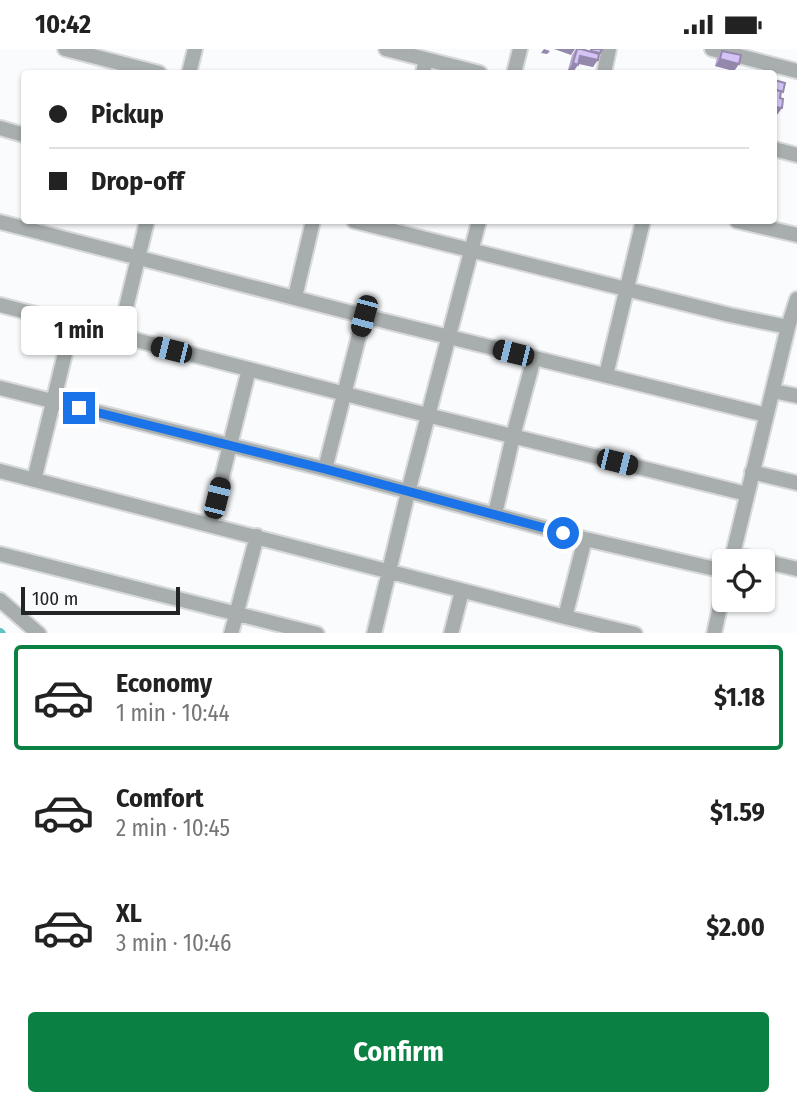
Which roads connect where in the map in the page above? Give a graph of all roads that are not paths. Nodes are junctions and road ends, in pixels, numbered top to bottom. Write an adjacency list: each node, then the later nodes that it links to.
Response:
1 (65, 49): 8 (street)
2 (195, 49): 9 (street)
3 (386, 49): 7 (street)
4 (520, 49): 11 (street)
5 (609, 49): 12 (street)
6 (712, 49): 13 (street)
7 (429, 61): 10 (street)
8 (147, 70)
9 (190, 70)
10 (467, 70)
11 (515, 70)
12 (605, 70)
13 (797, 71)
14 (0, 128): 15 (street)
15 (21, 134)
16 (777, 150): 17 (street)
17 (797, 155)
18 (0, 222): 27 (street)
19 (146, 224): 27 (street)
20 (312, 224): 29 (street)
21 (366, 224): 26 (street)
22 (478, 224): 26 (street)
23 (642, 224): 28 (street)
24 (750, 224): 25 (street)
25 (797, 235)
26 (472, 250): 28 (street); 34 (street)
27 (137, 257): 29 (street); 35 (street)
28 (627, 289): 31 (street); 38 (street)
29 (295, 297): 32 (street)
30 (0, 305): 33 (street)
31 (794, 313): 40 (street)
32 (364, 316): 34 (street); 41 (street)
33 (72, 325): 35 (street); 43 (street)
34 (449, 336): 36 (street); 44 (street)
35 (119, 337): 37 (street)
36 (534, 358): 38 (street); 46 (street)
37 (249, 369): 41 (street); 47 (street)
38 (606, 375): 45 (street)
39 (0, 388): 43 (street)
40 (773, 391): 42 (street); 45 (street)
41 (343, 394): 44 (street); 48 (street)
42 (797, 396)
43 (54, 401): 47 (street); 51 (street)
44 (427, 415): 46 (street); 53 (street)
45 (766, 415): 50 (street)
46 (513, 436): 54 (street); 55 (street)
47 (230, 445): 48 (street); 56 (street)
48 (325, 469): 53 (street)
49 (0, 471): 51 (street)
50 (752, 472): 52 (street); 54 (street)
51 (34, 479): 56 (street)
52 (797, 483)
53 (408, 492): 55 (street); 64 (street)
54 (747, 494): 59 (street)
55 (495, 514): 58 (street)
56 (210, 525): 57 (street)
57 (257, 536): 64 (street); 68 (street)
58 (586, 539): 62 (street); 69 (street)
59 (734, 549)
60 (0, 554): 68 (street)
61 (775, 565): 63 (street)
62 (712, 568)
63 (797, 569)
64 (389, 571): 65 (street); 73 (street)
65 (462, 591): 69 (street); 74 (street)
66 (0, 600): 70 (street)
67 (721, 612): 76 (street)
68 (236, 614): 71 (street); 72 (street)
69 (565, 617): 75 (street)
70 (39, 633)
71 (231, 633)
72 (317, 633)
73 (374, 633)
74 (451, 633)
75 (635, 633)
76 (718, 633)

